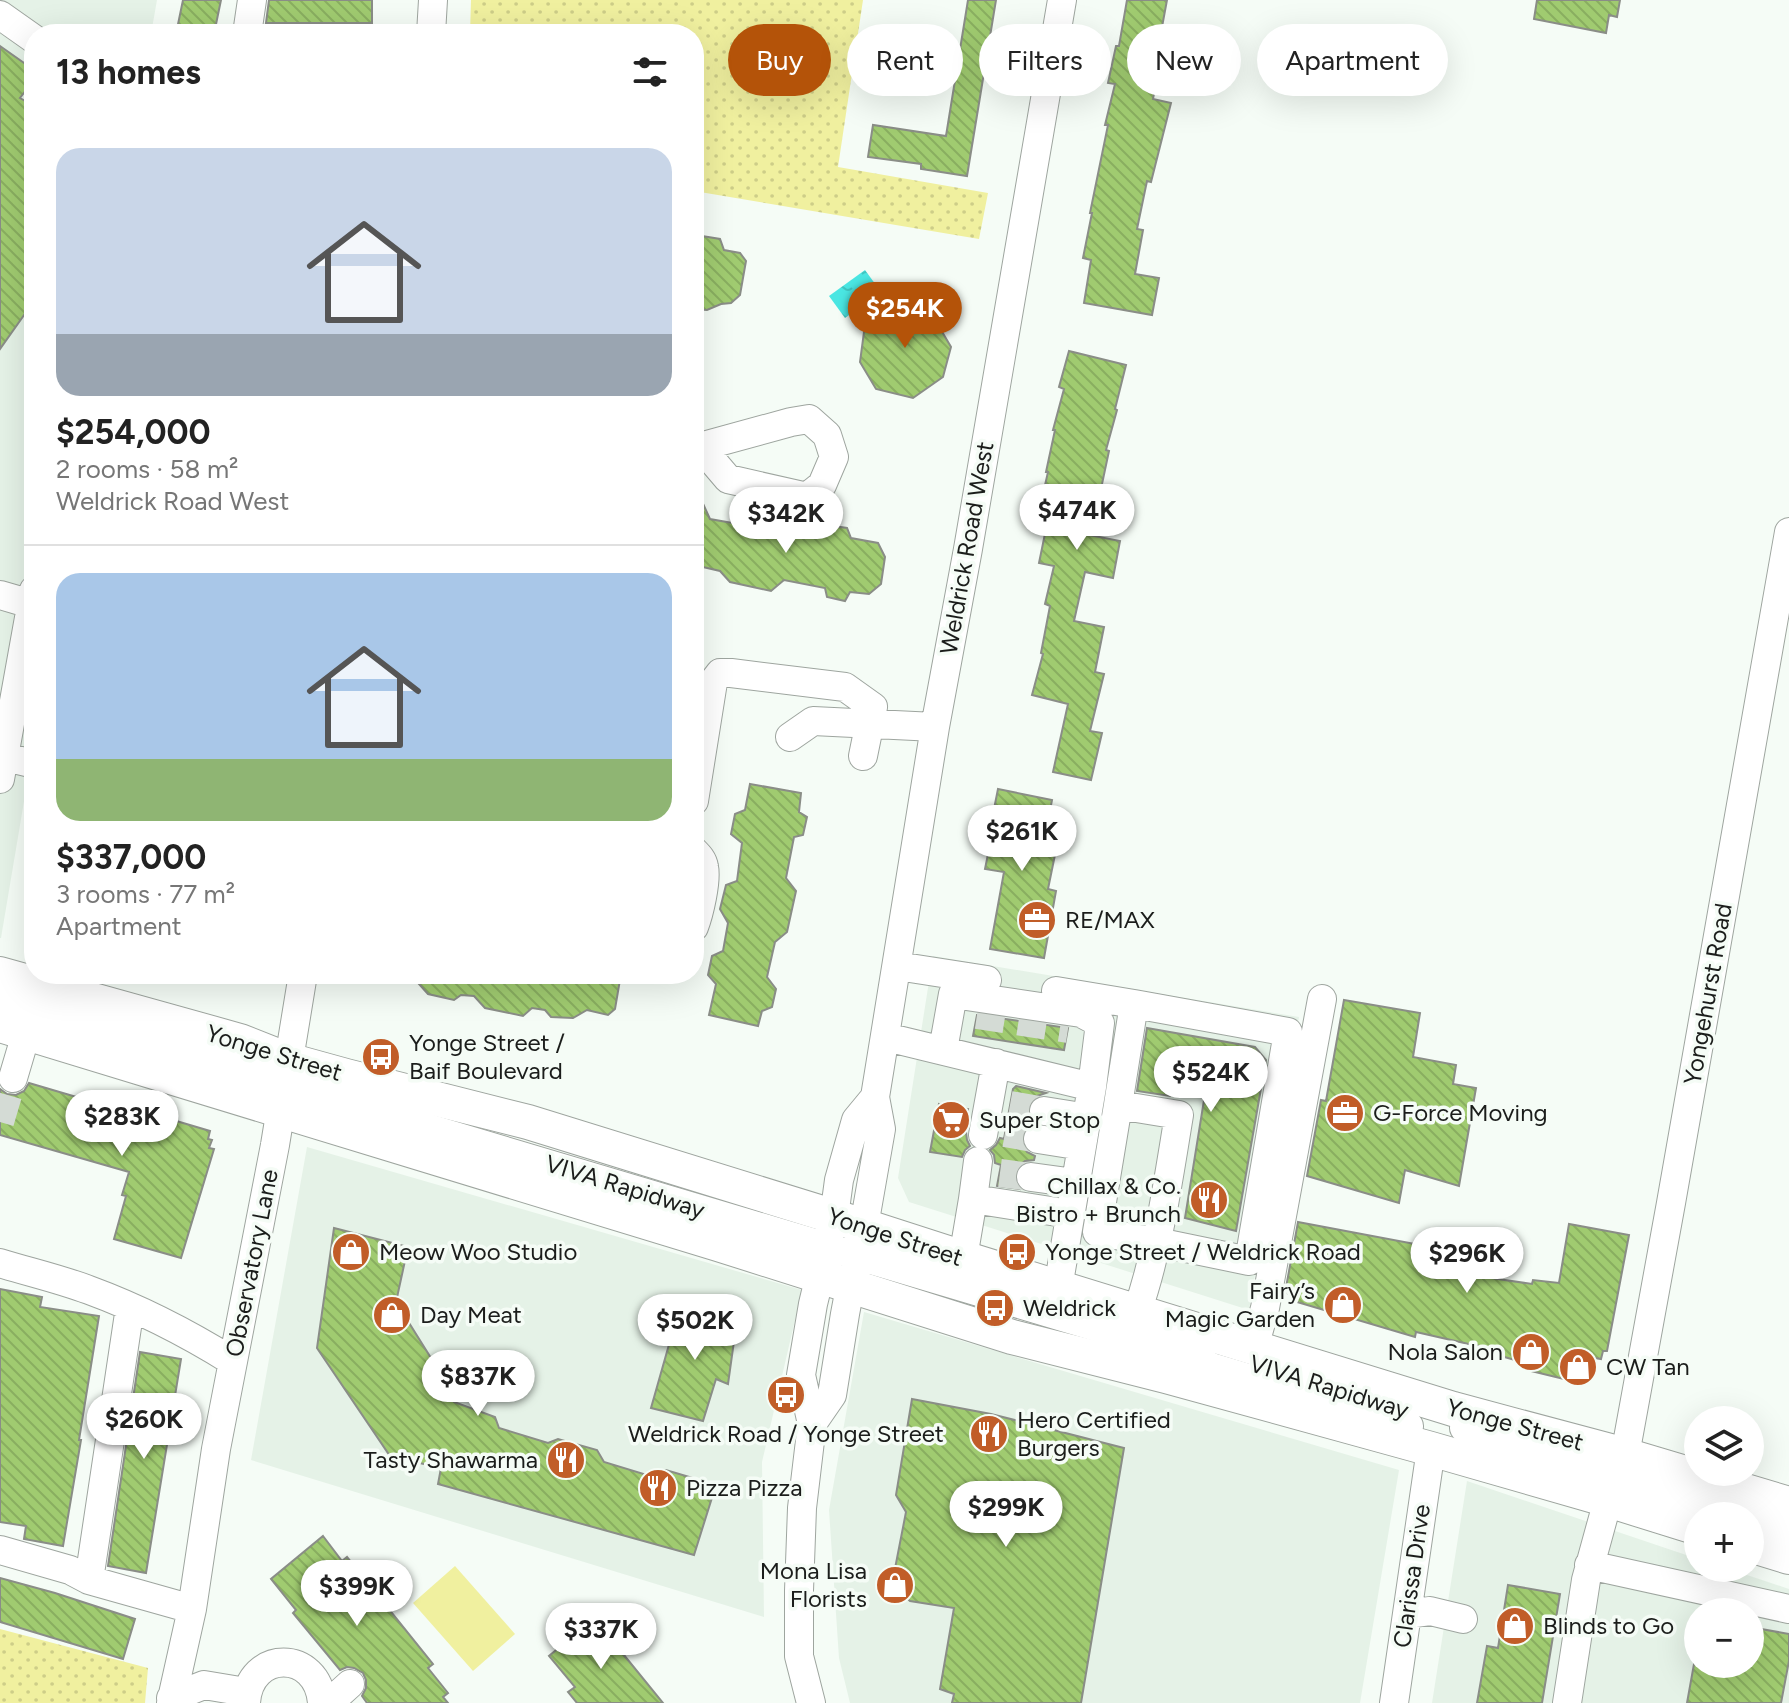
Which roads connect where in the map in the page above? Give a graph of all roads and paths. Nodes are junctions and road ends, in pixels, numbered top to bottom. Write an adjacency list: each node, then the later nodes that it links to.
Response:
1 (252, 0): 5 (street)
2 (433, 0): 6 (street)
3 (1062, 0): 13 (street, Weldrick Road West)
4 (0, 15): 7 (street)
5 (248, 24)
6 (432, 24)
7 (24, 32)
8 (1789, 532): 58 (street, Yongehurst Road)
9 (0, 595): 10 (street)
10 (24, 596)
11 (24, 643): 18 (street)
12 (869, 724): 13 (street); 14 (street); 15 (street); 16 (street)
13 (935, 727): 19 (street, Weldrick Road West)
14 (790, 737)
15 (704, 738)
16 (863, 756)
17 (24, 765): 18 (street)
18 (2, 768)
19 (897, 966): 26 (street); 31 (street, Weldrick Road West)
20 (0, 974): 21 (main road, Yonge Street)
21 (24, 981)
22 (36, 984): 36 (main road, Yonge Street)
23 (301, 984): 36 (street, Observatory Lane)
24 (0, 994): 28 (street)
25 (1322, 999): 54 (street)
26 (1134, 1004): 38 (street); 47 (street)
27 (0, 1008): 28 (street)
28 (59, 1018): 36 (street)
29 (13, 1029): 35 (street); 36 (main road, Yonge Street)
30 (1068, 1029): 32 (street)
31 (886, 1037): 33 (street); 48 (street, Weldrick Road West)
32 (1099, 1040): 33 (street); 37 (street)
33 (943, 1050): 34 (street)
34 (996, 1063): 37 (street); 45 (street)
35 (13, 1078)
36 (284, 1085): 48 (main road, Yonge Street); 48 (main road, Yonge Street); 56 (street, Observatory Lane)
37 (1092, 1087): 40 (street)
38 (1118, 1105): 47 (street); 47 (street)
39 (1044, 1111): 40 (street)
40 (1088, 1118): 42 (street)
41 (1038, 1139): 42 (street)
42 (1082, 1146): 44 (street)
43 (1031, 1177): 44 (street)
44 (1075, 1183): 46 (street)
45 (973, 1199): 46 (street); 49 (street)
46 (1070, 1214): 51 (street)
47 (1157, 1242): 53 (street)
48 (842, 1251): 49 (main road, Yonge Street); 55 (street, VIVA Rapidway); 57 (main road, Yonge Street); 80 (street, Weldrick Road West)
49 (963, 1258): 51 (main road, Yonge Street)
50 (0, 1263): 52 (street)
51 (1058, 1288): 53 (main road, Yonge Street)
52 (130, 1307): 56 (street); 70 (street)
53 (1137, 1312): 54 (main road, Yonge Street)
54 (1254, 1348): 58 (main road, Yonge Street)
55 (1190, 1355): 61 (street, VIVA Rapidway); 63 (street, VIVA Rapidway)
56 (232, 1361): 71 (street, Observatory Lane)
57 (1431, 1449): 59 (main road, Yonge Street); 73 (street, Clarissa Drive)
58 (1625, 1455): 60 (main road, Yonge Street)
59 (1608, 1500): 62 (main road, Yonge Street); 69 (street)
60 (1789, 1504)
61 (1684, 1509)
62 (1684, 1524)
63 (1789, 1526)
64 (1764, 1533): 65 (street)
65 (1789, 1541)
66 (1764, 1549): 68 (main road)
67 (0, 1550): 70 (street)
68 (1789, 1557)
69 (1589, 1565): 72 (street); 82 (street)
70 (89, 1580): 71 (street)
71 (192, 1609): 77 (street, Observatory Lane)
72 (1789, 1609)
73 (1407, 1614): 74 (street); 81 (street, Clarissa Drive)
74 (1463, 1619)
75 (350, 1684): 79 (street)
76 (246, 1698): 77 (street); 78 (street)
77 (174, 1701)
78 (322, 1703)
79 (329, 1703)
80 (811, 1703)
81 (1394, 1703)
82 (1567, 1703)

